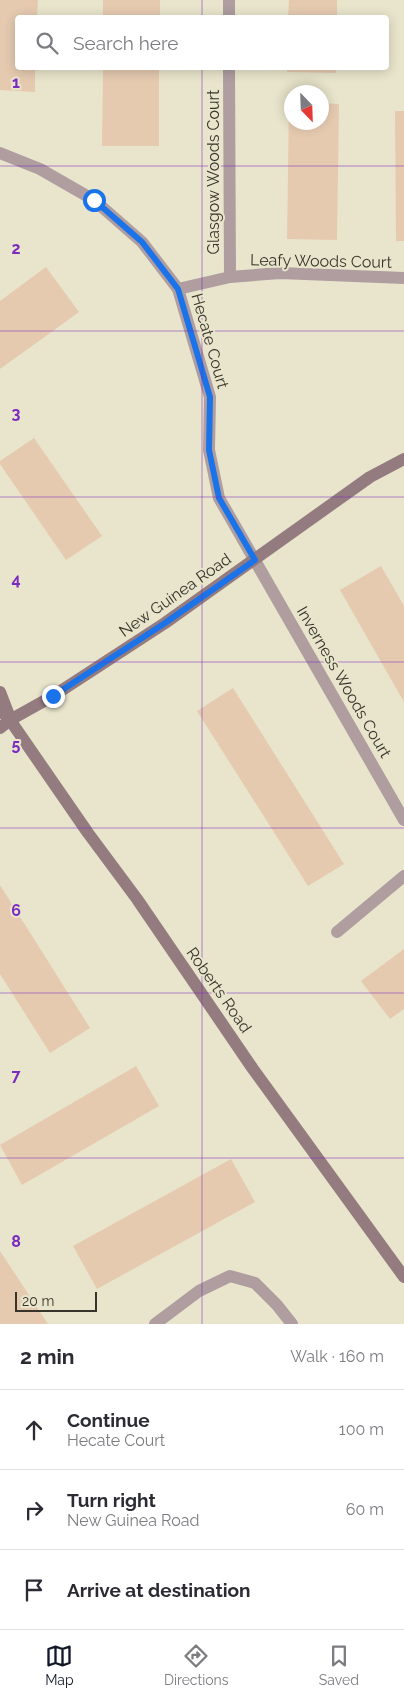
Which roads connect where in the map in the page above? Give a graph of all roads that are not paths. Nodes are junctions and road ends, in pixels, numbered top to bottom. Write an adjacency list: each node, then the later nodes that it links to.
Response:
1 (229, 0): 2 (street)
2 (229, 15)
3 (229, 70): 5 (street, Glasgow Woods Court)
4 (0, 154): 7 (street, Hecate Court)
5 (230, 277): 6 (street, Leafy Woods Court); 7 (street, Leafy Woods Court)
6 (404, 278)
7 (178, 289): 9 (street, Hecate Court)
8 (404, 459): 9 (main road, New Guinea Road)
9 (255, 560): 12 (main road, New Guinea Road); 14 (street, Inverness Woods Court)
10 (0, 692): 12 (main road)
11 (0, 710): 12 (main road)
12 (5, 720): 13 (main road, New Guinea Road); 17 (main road, Roberts Road)
13 (0, 728)
14 (404, 820)
15 (404, 876): 16 (street)
16 (337, 932)
17 (404, 1277)
18 (155, 1324): 19 (street)
19 (292, 1324)

